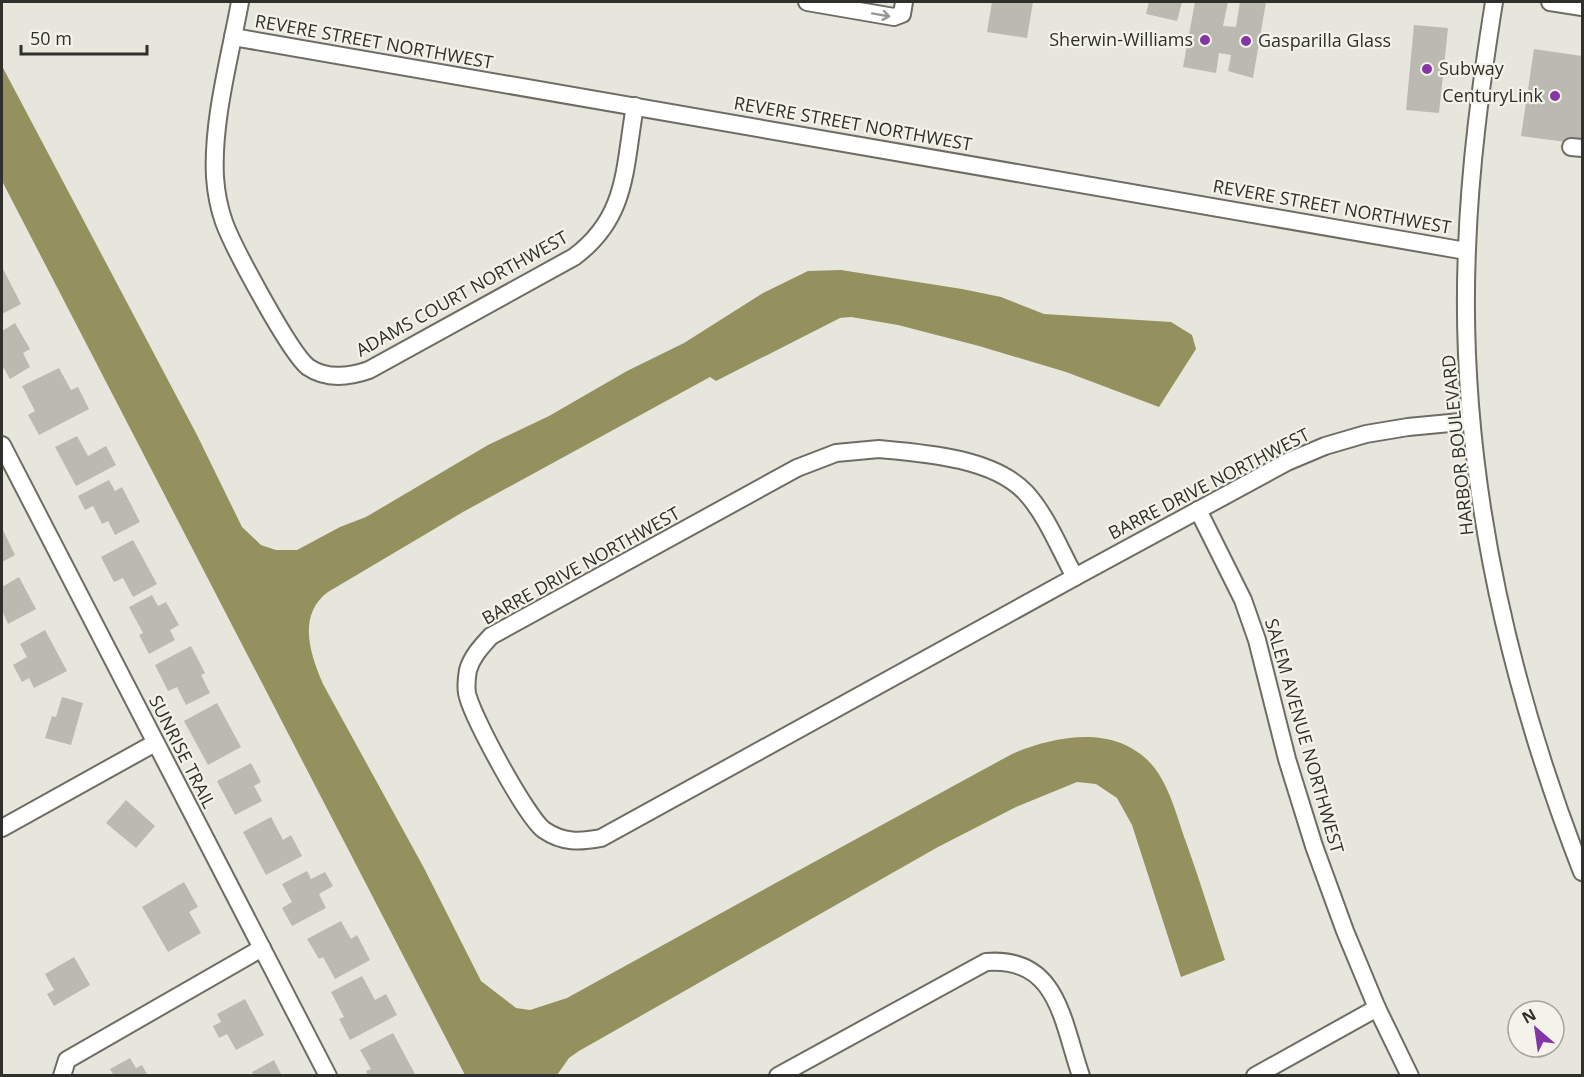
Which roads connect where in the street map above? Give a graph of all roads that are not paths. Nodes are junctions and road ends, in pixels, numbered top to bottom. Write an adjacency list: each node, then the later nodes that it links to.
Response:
1 (240, 2): 7 (street, ADAMS COURT NORTHWEST)
2 (807, 2): 3 (street, one-way to 3)
3 (904, 2)
4 (1494, 2): 9 (street, HARBOR BOULEVARD)
5 (1550, 2): 6 (street)
6 (1582, 7)
7 (233, 37): 8 (street, REVERE STREET NORTHWEST); 8 (street, ADAMS COURT NORTHWEST)
8 (635, 106): 9 (street, REVERE STREET NORTHWEST)
9 (1467, 250): 10 (street, HARBOR BOULEVARD)
10 (1471, 421): 12 (street, BARRE DRIVE NORTHWEST); 16 (street, HARBOR BOULEVARD)
11 (2, 445): 14 (street, SUNRISE TRAIL)
12 (1198, 510): 13 (street, BARRE DRIVE NORTHWEST); 18 (street, SALEM AVENUE NORTHWEST)
13 (1075, 577): 13 (street, BARRE DRIVE NORTHWEST)
14 (155, 743): 15 (street); 17 (street, SUNRISE TRAIL)
15 (2, 828)
16 (1582, 872)
17 (262, 948): 19 (street); 20 (street, SUNRISE TRAIL)
18 (1377, 1008): 23 (street); 24 (street, SALEM AVENUE NORTHWEST)
19 (62, 1076)
20 (328, 1076)
21 (778, 1076): 22 (street)
22 (1081, 1076)
23 (1255, 1076)
24 (1410, 1076)

